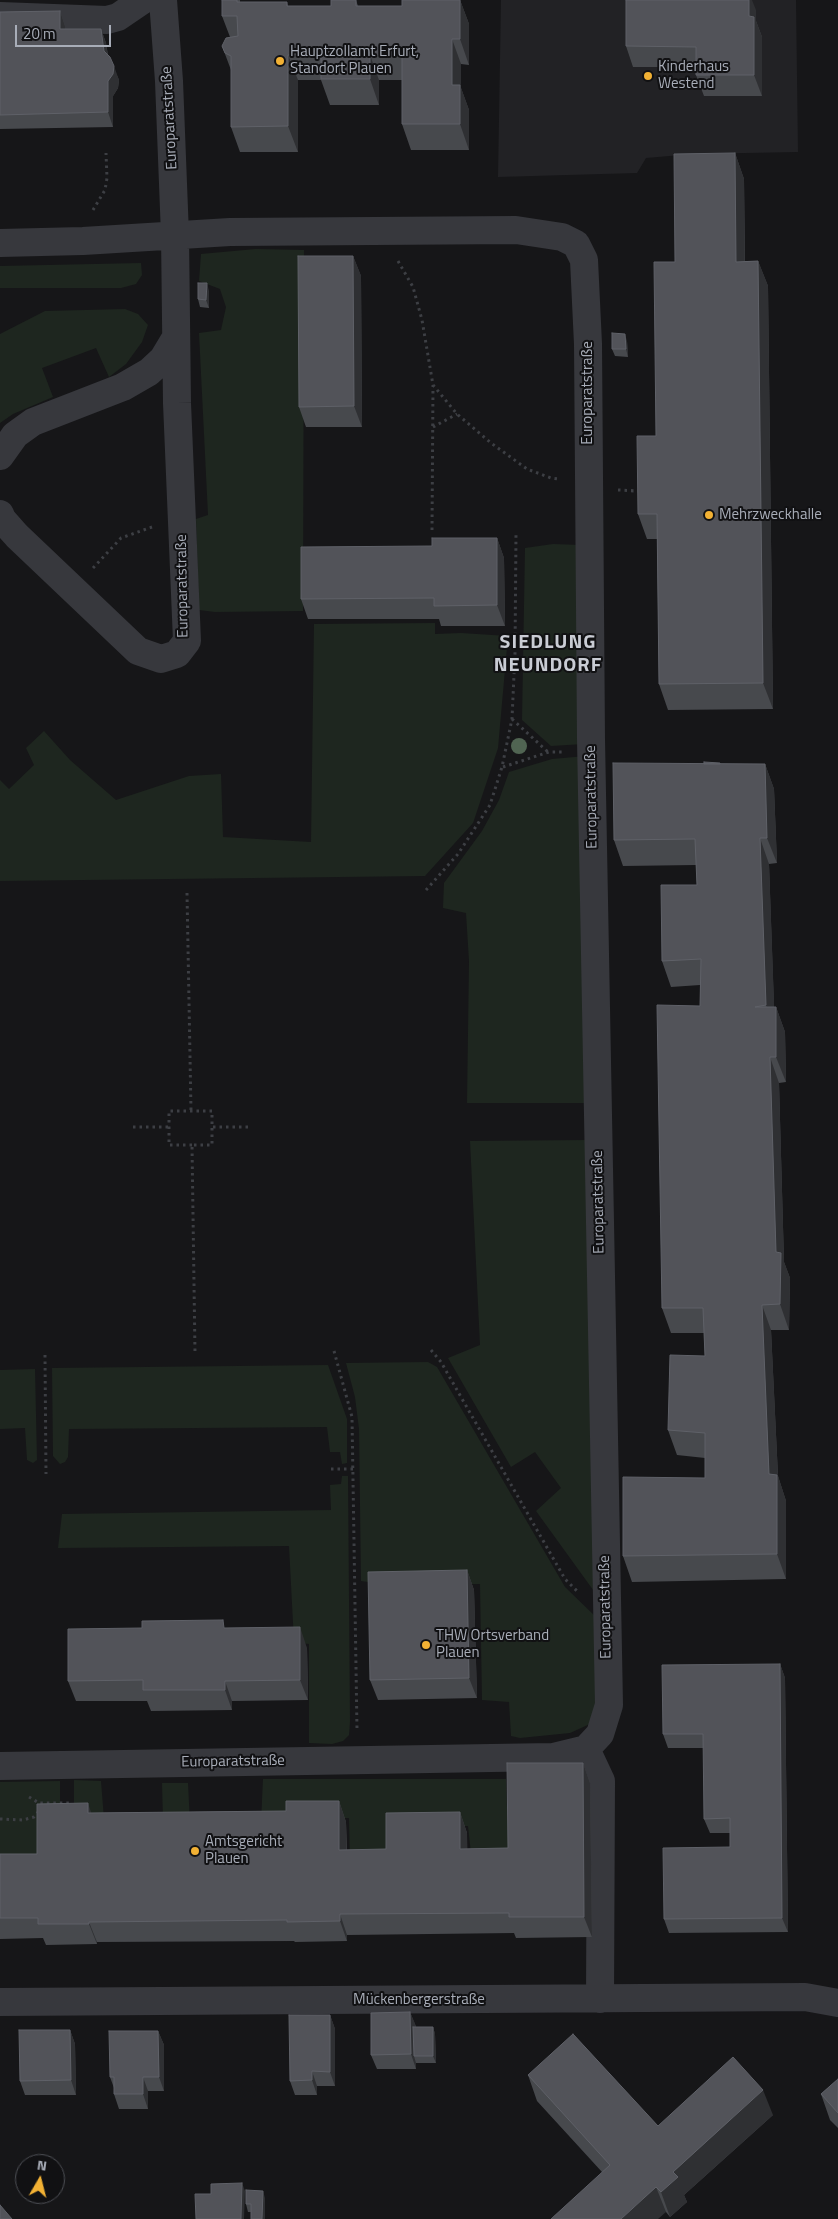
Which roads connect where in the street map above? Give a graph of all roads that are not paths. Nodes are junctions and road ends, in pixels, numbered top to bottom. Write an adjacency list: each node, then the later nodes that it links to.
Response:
1 (144, 0): 3 (street)
2 (163, 0): 4 (street, Europaratstraße)
3 (0, 16)
4 (175, 235): 5 (street, Europaratstraße); 6 (street, Europaratstraße); 9 (street, Europaratstraße)
5 (0, 243)
6 (176, 339): 7 (street); 8 (street, Europaratstraße)
7 (0, 456)
8 (0, 514)
9 (586, 1749): 10 (street, Europaratstraße); 11 (street)
10 (0, 1766)
11 (600, 1999): 12 (street, Mückenbergerstraße); 13 (street, Mückenbergerstraße)
12 (0, 2002)
13 (838, 2003)

